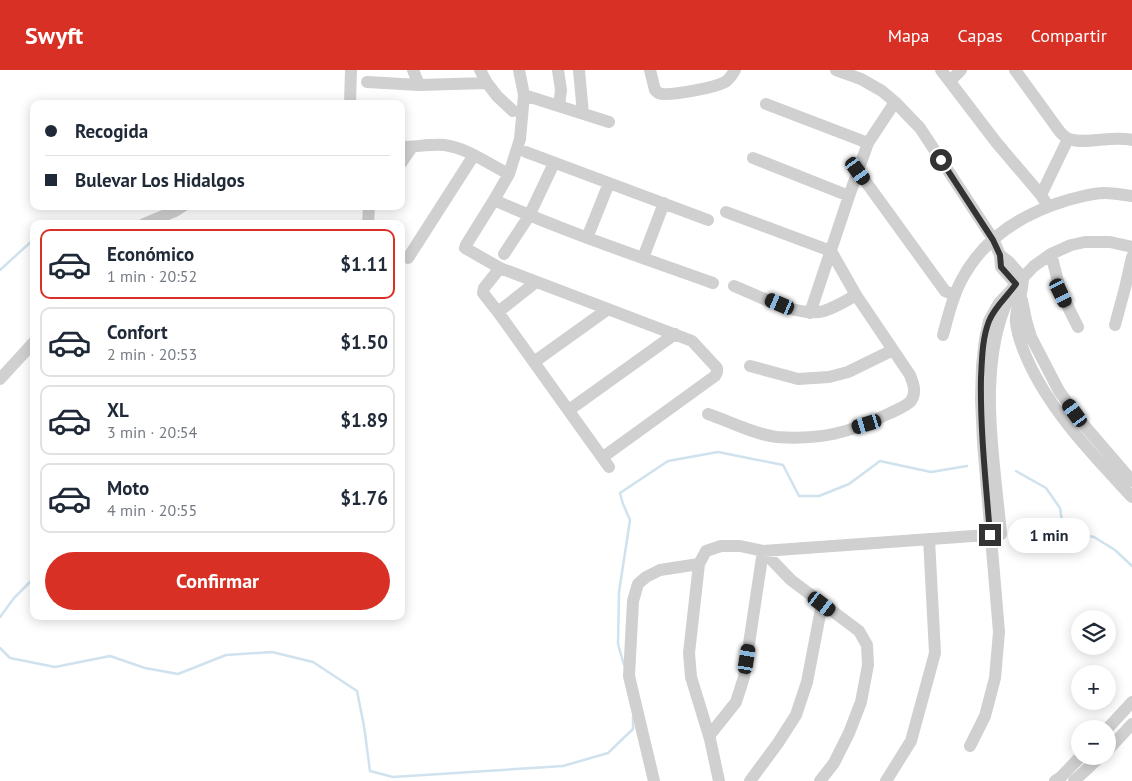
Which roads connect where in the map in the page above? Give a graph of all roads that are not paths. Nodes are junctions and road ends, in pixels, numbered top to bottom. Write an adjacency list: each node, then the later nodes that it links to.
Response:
1 (351, 70): 20 (street)
2 (386, 70): 16 (street)
3 (413, 70): 18 (street)
4 (480, 70): 17 (street)
5 (519, 70): 19 (street)
6 (558, 70): 23 (street)
7 (579, 70): 25 (street)
8 (650, 70): 9 (street)
9 (735, 70)
10 (836, 70): 21 (street)
11 (941, 70): 14 (street)
12 (961, 70): 14 (street)
13 (1015, 70): 27 (street)
14 (950, 81): 38 (street)
15 (367, 82): 16 (street)
16 (386, 83): 18 (street)
17 (488, 83): 18 (street); 24 (street)
18 (419, 85)
19 (524, 95): 23 (street); 36 (street)
20 (350, 100)
21 (895, 102): 29 (street); 50 (street)
22 (766, 104): 29 (street)
23 (559, 106): 25 (street)
24 (513, 111)
25 (583, 114): 26 (street)
26 (609, 122)
27 (1068, 139): 28 (street); 38 (street)
28 (1132, 140)
29 (868, 143): 35 (street)
30 (407, 147): 32 (street)
31 (526, 152): 34 (street)
32 (474, 155): 36 (street); 56 (street)
33 (752, 158): 39 (street)
34 (554, 162): 37 (street); 46 (street)
35 (858, 171): 39 (street); 64 (street)
36 (509, 174): 41 (street)
37 (609, 183): 42 (street); 49 (street)
38 (1041, 195): 43 (street)
39 (849, 196): 52 (street)
40 (1132, 196): 43 (street)
41 (494, 200): 46 (street); 58 (street)
42 (664, 203): 48 (street); 57 (street)
43 (1048, 206): 50 (street)
44 (177, 210): 47 (street)
45 (726, 212): 52 (street)
46 (529, 216): 49 (street); 53 (street)
47 (154, 220)
48 (708, 220)
49 (587, 238): 57 (street)
50 (993, 240): 62 (street); 64 (street)
51 (1132, 247): 54 (street)
52 (831, 251): 63 (street); 68 (street)
53 (504, 254)
54 (1050, 254): 62 (street); 70 (street)
55 (1132, 257): 69 (street)
56 (408, 258)
57 (643, 258): 60 (street)
58 (500, 268): 59 (street); 67 (street)
59 (536, 282): 65 (street); 67 (street)
60 (713, 284)
61 (734, 286): 68 (street)
62 (1018, 286): 66 (street); 80 (street); 82 (street)
63 (856, 295): 68 (street); 74 (street)
64 (954, 295): 72 (street)
65 (608, 309): 71 (street); 75 (street)
66 (1010, 311): 81 (street); 82 (street)
67 (498, 312): 75 (street)
68 (810, 313)
69 (1115, 325)
70 (1078, 327)
71 (675, 334): 78 (street); 78 (street)
72 (943, 335)
73 (30, 346): 77 (street)
74 (893, 350): 76 (street); 79 (street)
75 (534, 362): 78 (street)
76 (750, 366)
77 (0, 378)
78 (569, 410)
79 (708, 414)
80 (1132, 482)
81 (1132, 497)
82 (996, 534): 83 (street); 92 (street)
83 (930, 539): 84 (street); 99 (street)
84 (763, 551): 85 (street); 86 (street); 90 (street)
85 (699, 564): 90 (street); 95 (street)
86 (822, 604): 97 (street); 98 (street)
87 (1132, 702): 88 (street)
88 (1115, 720)
89 (1132, 724): 91 (street)
90 (709, 736): 96 (street)
91 (1116, 741)
92 (970, 746)
93 (1072, 765): 100 (street)
94 (1091, 765): 101 (street)
95 (654, 781)
96 (719, 781)
97 (750, 781)
98 (820, 781)
99 (886, 781)
100 (1055, 781)
101 (1074, 781)

